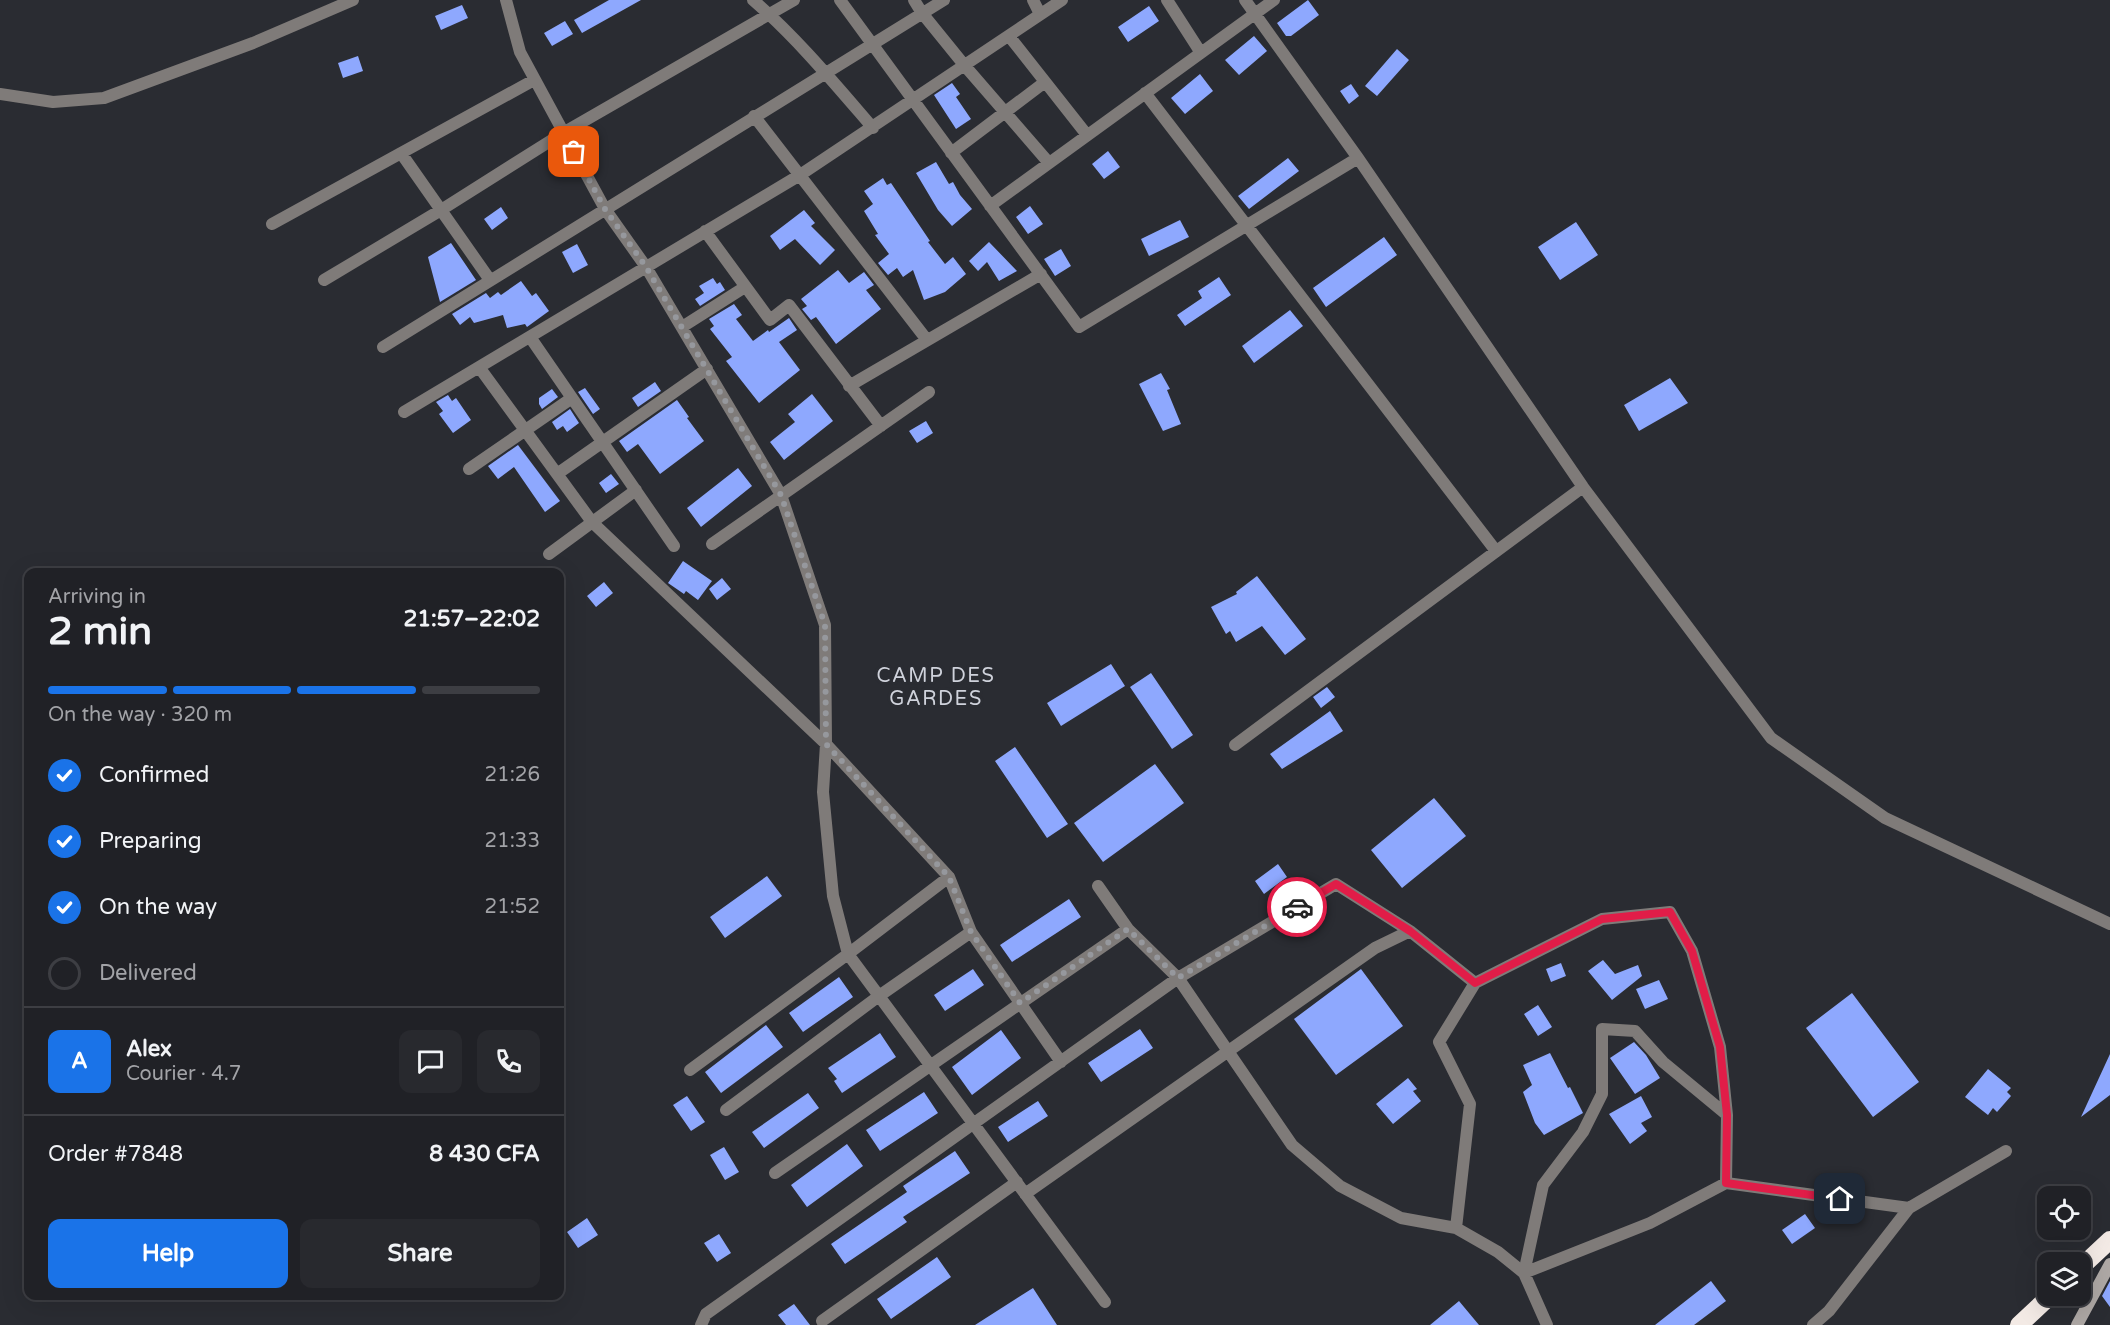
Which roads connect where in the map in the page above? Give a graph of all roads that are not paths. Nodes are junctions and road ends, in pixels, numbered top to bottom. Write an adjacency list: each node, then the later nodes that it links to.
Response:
1 (353, 0): 25 (street)
2 (506, 0): 22 (street)
3 (753, 0): 14 (street)
4 (794, 0): 14 (street)
5 (840, 0): 18 (street)
6 (914, 0): 13 (street)
7 (944, 0): 13 (street)
8 (1032, 0): 15 (street)
9 (1062, 0): 15 (street)
10 (1167, 0): 19 (street)
11 (1245, 0): 16 (street)
12 (1274, 0): 16 (street)
13 (922, 13): 18 (street); 20 (street)
14 (769, 14): 21 (street); 30 (street)
15 (1040, 14): 17 (street)
16 (1255, 14): 19 (street); 34 (street)
17 (1009, 36): 20 (street); 23 (street)
18 (873, 44): 21 (street); 26 (street)
19 (1201, 52): 24 (street)
20 (965, 66): 26 (street); 27 (street)
21 (825, 73): 28 (street); 29 (street)
22 (534, 80): 30 (street); 32 (street)
23 (1045, 82): 27 (street); 31 (street)
24 (1145, 93): 31 (street); 41 (street)
25 (0, 94)
26 (914, 101): 29 (street); 33 (street)
27 (1005, 112): 33 (street); 35 (street)
28 (754, 116): 36 (street); 38 (street)
29 (873, 128): 36 (street)
30 (563, 133): 38 (street); 39 (street)
31 (1087, 135): 35 (street)
32 (401, 153): 39 (street); 40 (street)
33 (951, 153): 37 (street)
34 (1358, 158): 41 (street); 63 (street)
35 (1049, 164): 37 (street)
36 (800, 175): 42 (street); 50 (street)
37 (990, 206): 44 (street)
38 (605, 209): 43 (street); 46 (street)
39 (441, 210): 45 (street); 46 (street)
40 (272, 224)
41 (1247, 226): 44 (street); 69 (street)
42 (705, 231): 43 (street); 47 (street)
43 (646, 267): 48 (street); 49 (street)
44 (1041, 274): 50 (street)
45 (324, 280)
46 (490, 280): 51 (street)
47 (745, 287): 48 (street); 54 (street)
48 (682, 327): 53 (street)
49 (530, 337): 52 (street); 56 (street)
50 (927, 340): 54 (street)
51 (383, 347)
52 (479, 368): 57 (street); 59 (street)
53 (706, 369): 60 (street); 65 (street)
54 (849, 386): 58 (street)
55 (929, 392): 58 (street)
56 (572, 398): 59 (street); 60 (street)
57 (404, 412)
58 (881, 426): 65 (street)
59 (525, 431): 61 (street); 62 (street)
60 (602, 442): 62 (street); 64 (street)
61 (469, 469)
62 (557, 474): 66 (street)
63 (1583, 487): 69 (street); 75 (street)
64 (636, 490): 66 (street); 68 (street)
65 (781, 495): 67 (street); 71 (street)
66 (592, 522): 70 (street); 71 (street)
67 (712, 544)
68 (674, 546)
69 (1496, 551): 72 (street)
70 (549, 554)
71 (826, 744): 73 (street); 79 (street)
72 (1235, 745)
73 (949, 877): 78 (street); 79 (street)
74 (1098, 886): 76 (street)
75 (2110, 924)
76 (1128, 929): 80 (street); 83 (street)
77 (1410, 931): 80 (street); 81 (street); 84 (street)
78 (971, 932): 82 (street); 83 (street)
79 (849, 954): 82 (street); 87 (street)
80 (1178, 978): 84 (street); 85 (street)
81 (1475, 983): 89 (street); 97 (street)
82 (879, 996): 86 (street); 88 (street)
83 (1020, 1003): 85 (street); 86 (street)
84 (1227, 1052): 95 (street); 97 (street)
85 (1061, 1062): 90 (street)
86 (930, 1064): 90 (street); 92 (street)
87 (690, 1070)
88 (726, 1110)
89 (1727, 1115): 94 (street); 101 (street)
90 (974, 1124): 93 (street); 105 (street)
91 (2006, 1151): 96 (street)
92 (775, 1173)
93 (1017, 1182): 95 (street); 104 (street)
94 (1726, 1183): 96 (street); 101 (street)
95 (1025, 1194): 102 (street)
96 (1909, 1208): 107 (street)
97 (1456, 1228): 101 (street)
98 (2110, 1240): 99 (highway)
99 (2091, 1258)
100 (2110, 1264): 109 (street)
101 (1524, 1273): 106 (street)
102 (1105, 1302)
103 (2039, 1306): 108 (highway)
104 (822, 1321)
105 (701, 1325)
106 (1547, 1325)
107 (1813, 1325)
108 (2019, 1325)
109 (2077, 1325)

